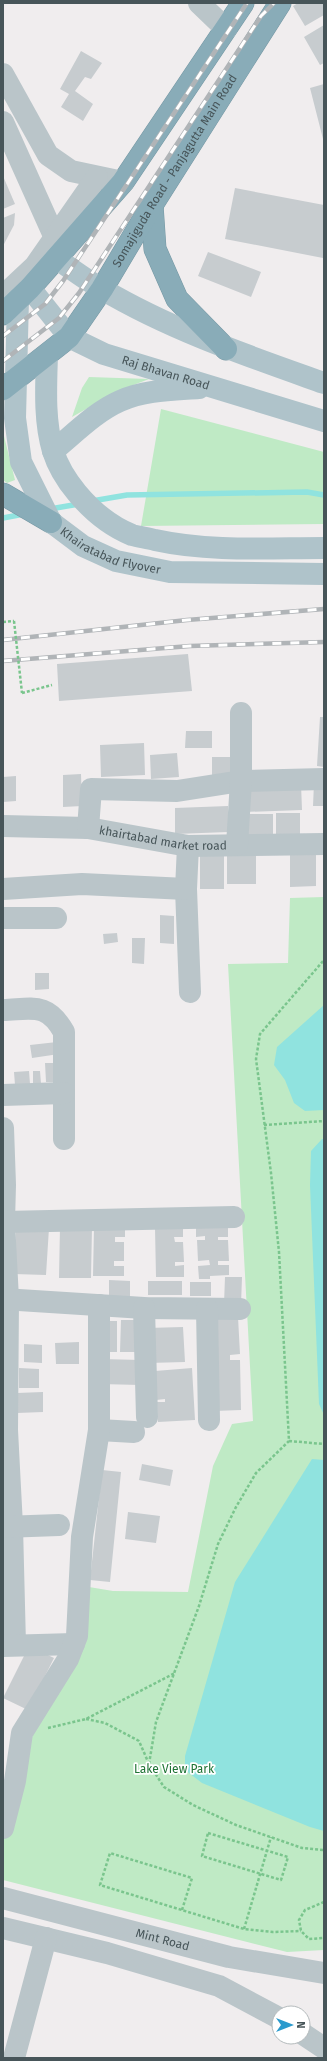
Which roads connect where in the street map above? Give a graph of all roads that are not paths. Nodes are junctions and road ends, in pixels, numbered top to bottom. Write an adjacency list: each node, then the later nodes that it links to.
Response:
1 (199, 3): 4 (street)
2 (243, 3): 4 (highway)
3 (280, 3): 10 (highway, Somajiguda Road - Panjagutta Main Road)
4 (226, 29): 9 (highway)
5 (3, 74): 8 (street)
6 (3, 122): 7 (street)
7 (8, 145): 11 (street)
8 (97, 177): 9 (street); 11 (street)
9 (123, 182): 11 (highway)
10 (152, 205): 12 (highway, Somajiguda Road - Panjagutta Main Road); 15 (highway)
11 (56, 248): 12 (main road); 13 (highway); 13 (street)
12 (102, 289): 14 (highway, Somajiguda Road - Panjagutta Main Road); 15 (main road)
13 (14, 299): 14 (main road, Raj Bhavan Road); 18 (main road, Khairatabad Flyover)
14 (69, 338): 16 (highway, Somajiguda Road - Panjagutta Main Road); 19 (main road, Raj Bhavan Road)
15 (226, 348): 17 (main road)
16 (47, 355): 18 (highway, Somajiguda Road - Panjagutta Main Road); 21 (main road, Khairatabad Flyover)
17 (324, 383)
18 (10, 384): 23 (main road, Khairatabad Flyover)
19 (212, 387): 20 (main road, Raj Bhavan Road); 21 (main road)
20 (324, 421)
21 (56, 459): 24 (main road, Khairatabad Flyover)
22 (3, 494): 23 (highway)
23 (51, 522): 25 (main road, Khairatabad Flyover)
24 (324, 548)
25 (324, 574)
26 (241, 713): 28 (street)
27 (324, 779): 28 (street)
28 (241, 781): 30 (street); 32 (street)
29 (3, 826): 30 (street, khairtabad market road)
30 (88, 828): 33 (street, khairtabad market road)
31 (324, 844): 32 (street, khairtabad market road)
32 (237, 845): 33 (street, khairtabad market road)
33 (188, 846): 35 (street)
34 (3, 889): 35 (street)
35 (186, 889): 38 (street)
36 (3, 918): 37 (street)
37 (56, 918)
38 (190, 992)
39 (3, 1010): 40 (street)
40 (64, 1093): 41 (street); 43 (street)
41 (3, 1095)
42 (3, 1128): 45 (street)
43 (64, 1139)
44 (234, 1217): 45 (street)
45 (4, 1222): 46 (street)
46 (6, 1299): 47 (street); 52 (street)
47 (98, 1305): 48 (street); 53 (street)
48 (144, 1308): 49 (street); 53 (street)
49 (207, 1309): 50 (street); 51 (street)
50 (240, 1309)
51 (209, 1420)
52 (5, 1430): 55 (street)
53 (99, 1430): 56 (street)
54 (59, 1525): 55 (street)
55 (8, 1527): 57 (street)
56 (74, 1644): 57 (street); 58 (street)
57 (9, 1646)
58 (13, 1733): 59 (street)
59 (3, 1828)
60 (3, 1898): 63 (street, Mint Road)
61 (3, 1928): 62 (street)
62 (46, 1938): 65 (street); 69 (street)
63 (229, 1957): 64 (street, Mint Road); 65 (street)
64 (324, 1973)
65 (219, 1986): 66 (street)
66 (271, 2014)
67 (311, 2039): 68 (street)
68 (324, 2048)
69 (14, 2058)

